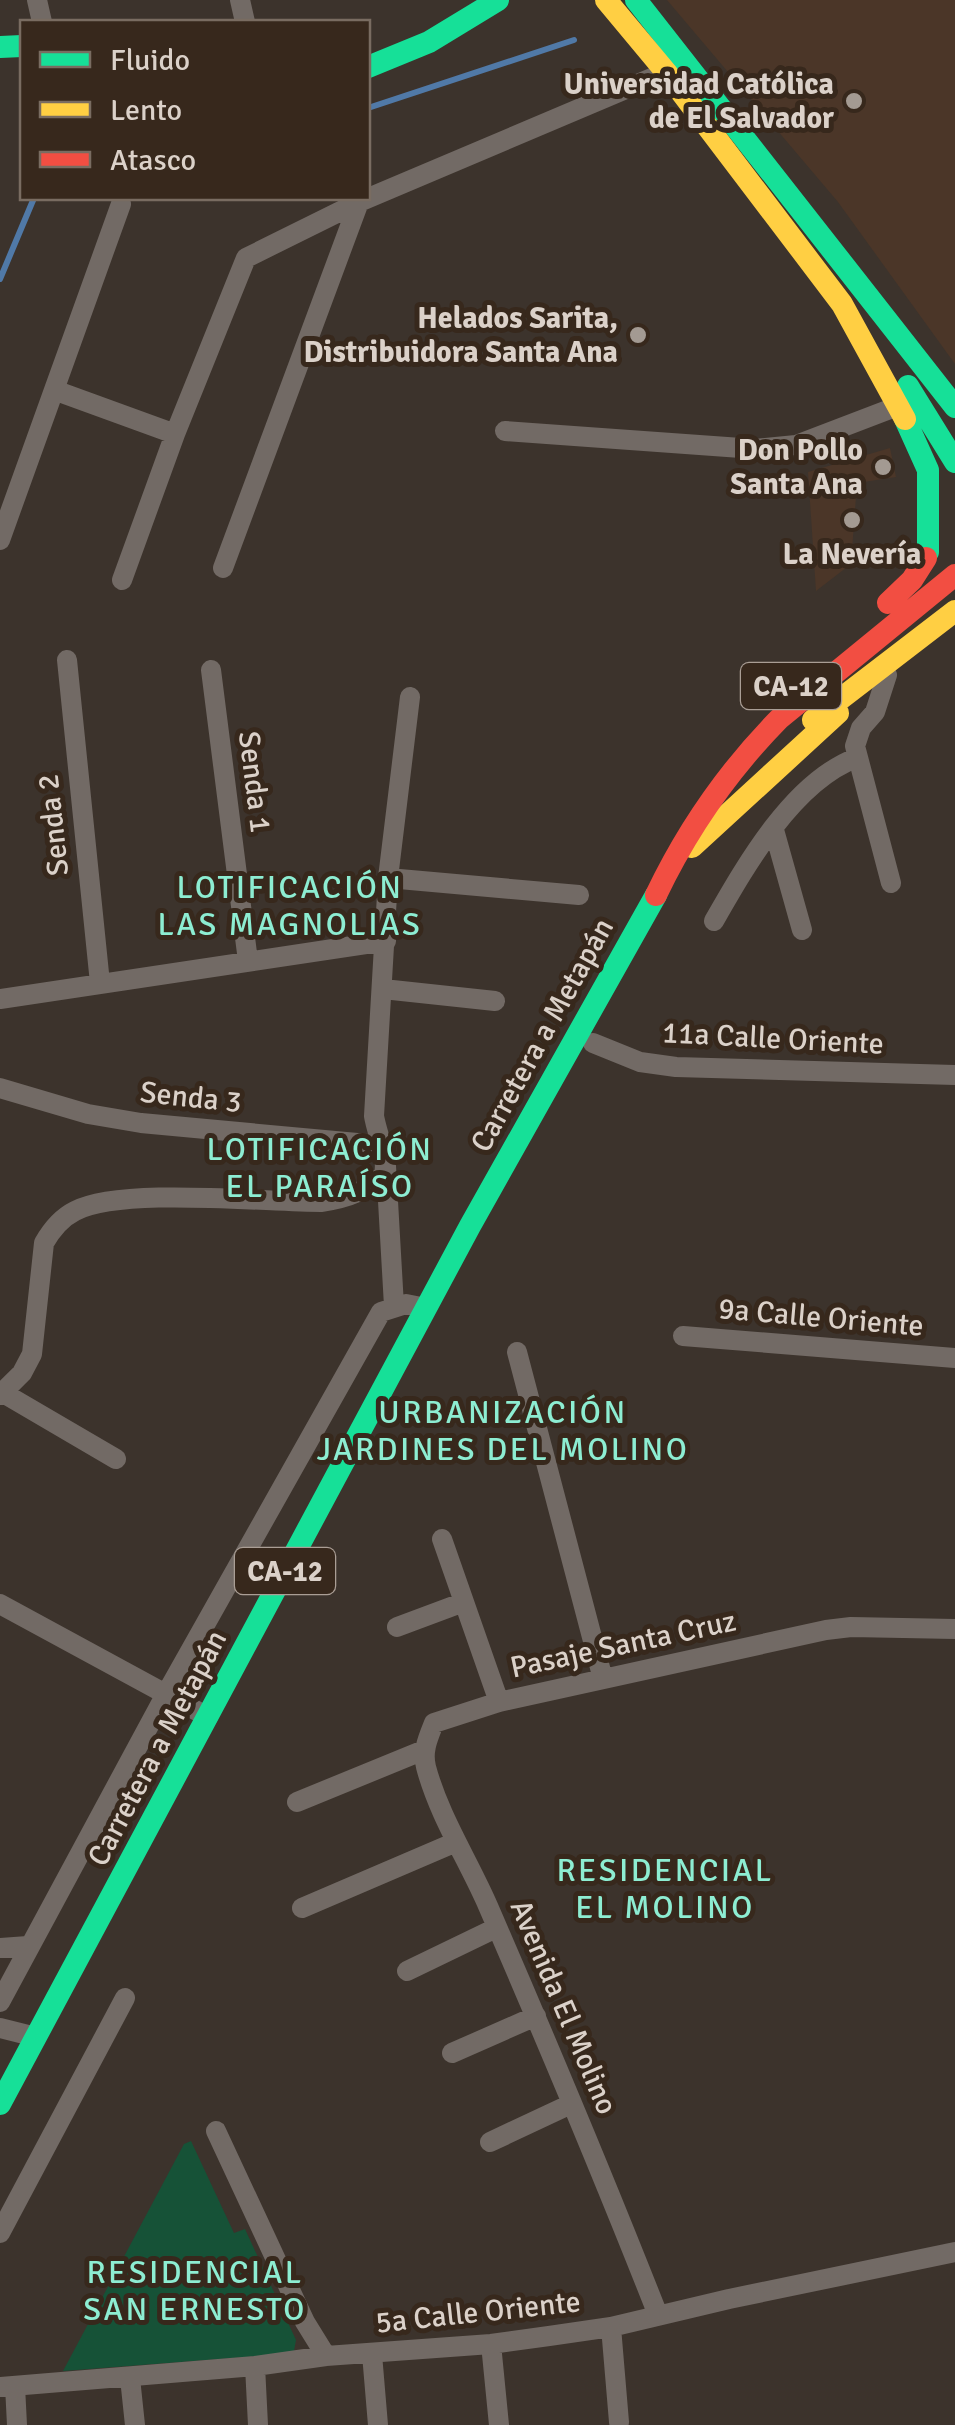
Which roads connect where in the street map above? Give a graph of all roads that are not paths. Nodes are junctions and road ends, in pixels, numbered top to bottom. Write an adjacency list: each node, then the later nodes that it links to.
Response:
1 (606, 0): 5 (main road)
2 (636, 0): 13 (main road)
3 (494, 3): 4 (main road)
4 (370, 66)
5 (666, 72): 6 (street); 10 (main road)
6 (370, 197)
7 (364, 200): 8 (street)
8 (359, 202): 15 (street); 20 (street)
9 (122, 204): 11 (street)
10 (842, 304): 12 (main road); 16 (main road)
11 (54, 390): 15 (street); 18 (street)
12 (898, 406): 14 (street); 19 (main road)
13 (955, 408)
14 (506, 430)
15 (175, 434): 22 (street)
16 (955, 462)
17 (950, 512): 19 (main road)
18 (0, 540)
19 (927, 555): 24 (main road); 27 (main road, CA-12)
20 (223, 568)
21 (955, 575): 31 (main road)
22 (122, 580)
23 (955, 610): 31 (main road)
24 (950, 638): 28 (main road, CA-12)
25 (67, 660): 42 (street, Senda 2)
26 (211, 670): 41 (street, Senda 1)
27 (805, 675): 30 (main road); 34 (main road, CA-12)
28 (886, 675): 30 (main road, CA-12); 32 (street)
29 (410, 696): 35 (street)
30 (839, 712): 34 (main road, CA-12)
31 (803, 713): 34 (main road)
32 (856, 758): 33 (street); 36 (street)
33 (774, 830): 38 (street); 39 (street)
34 (687, 842): 46 (main road, Carretera a Metapán / CA-12)
35 (388, 878): 37 (street); 40 (street)
36 (891, 883)
37 (579, 895)
38 (714, 921)
39 (802, 930)
40 (386, 941): 41 (street); 43 (street)
41 (248, 961): 42 (street)
42 (100, 984): 44 (street)
43 (383, 989): 45 (street); 49 (street)
44 (0, 1000)
45 (496, 1001)
46 (584, 1041): 47 (street, 11a Calle Oriente); 51 (main road, Carretera a Metapán / CA-12)
47 (955, 1075)
48 (0, 1088): 49 (street, Senda 3)
49 (383, 1161): 50 (street); 55 (street)
50 (394, 1306): 51 (street); 63 (street)
51 (426, 1308): 65 (main road, Carretera a Metapán / CA-12)
52 (683, 1336): 54 (street, 9a Calle Oriente)
53 (517, 1352): 62 (street)
54 (955, 1358)
55 (1, 1394): 56 (street)
56 (116, 1459)
57 (442, 1539): 58 (street)
58 (464, 1602): 60 (street); 64 (street)
59 (0, 1604): 63 (street)
60 (397, 1627)
61 (955, 1630): 62 (street, Pasaje Santa Cruz)
62 (604, 1680): 64 (street, Pasaje Santa Cruz)
63 (166, 1694): 65 (street); 71 (street)
64 (499, 1702): 66 (street, Pasaje Santa Cruz)
65 (208, 1717): 78 (main road, Carretera a Metapán / CA-12)
66 (424, 1750): 67 (street); 68 (street, Avenida El Molino)
67 (297, 1802)
68 (456, 1842): 69 (street); 70 (street, Avenida El Molino)
69 (302, 1908)
70 (496, 1928): 73 (street); 76 (street, Avenida El Molino)
71 (28, 1946): 72 (street); 75 (street)
72 (0, 1948)
73 (407, 1971)
74 (125, 1998): 84 (street)
75 (0, 2002)
76 (536, 2016): 79 (street); 81 (street, Avenida El Molino)
77 (0, 2028): 78 (street)
78 (36, 2037): 80 (main road, Carretera a Metapán / CA-12)
79 (452, 2053)
80 (0, 2104)
81 (571, 2104): 83 (street); 86 (street, Avenida El Molino)
82 (216, 2131): 90 (street)
83 (490, 2142)
84 (0, 2233)
85 (955, 2252): 86 (street, 5a Calle Oriente)
86 (658, 2315): 87 (street, 5a Calle Oriente)
87 (611, 2327): 88 (street, 5a Calle Oriente); 94 (street)
88 (491, 2344): 89 (street, 5a Calle Oriente); 99 (street)
89 (372, 2354): 90 (street, 5a Calle Oriente); 98 (street)
90 (326, 2356): 91 (street, 5a Calle Oriente)
91 (255, 2366): 92 (street, 5a Calle Oriente); 97 (street)
92 (130, 2378): 93 (street, 5a Calle Oriente); 96 (street)
93 (8, 2387): 95 (street)
94 (618, 2422)
95 (18, 2425)
96 (134, 2425)
97 (258, 2425)
98 (378, 2425)
99 (498, 2425)

